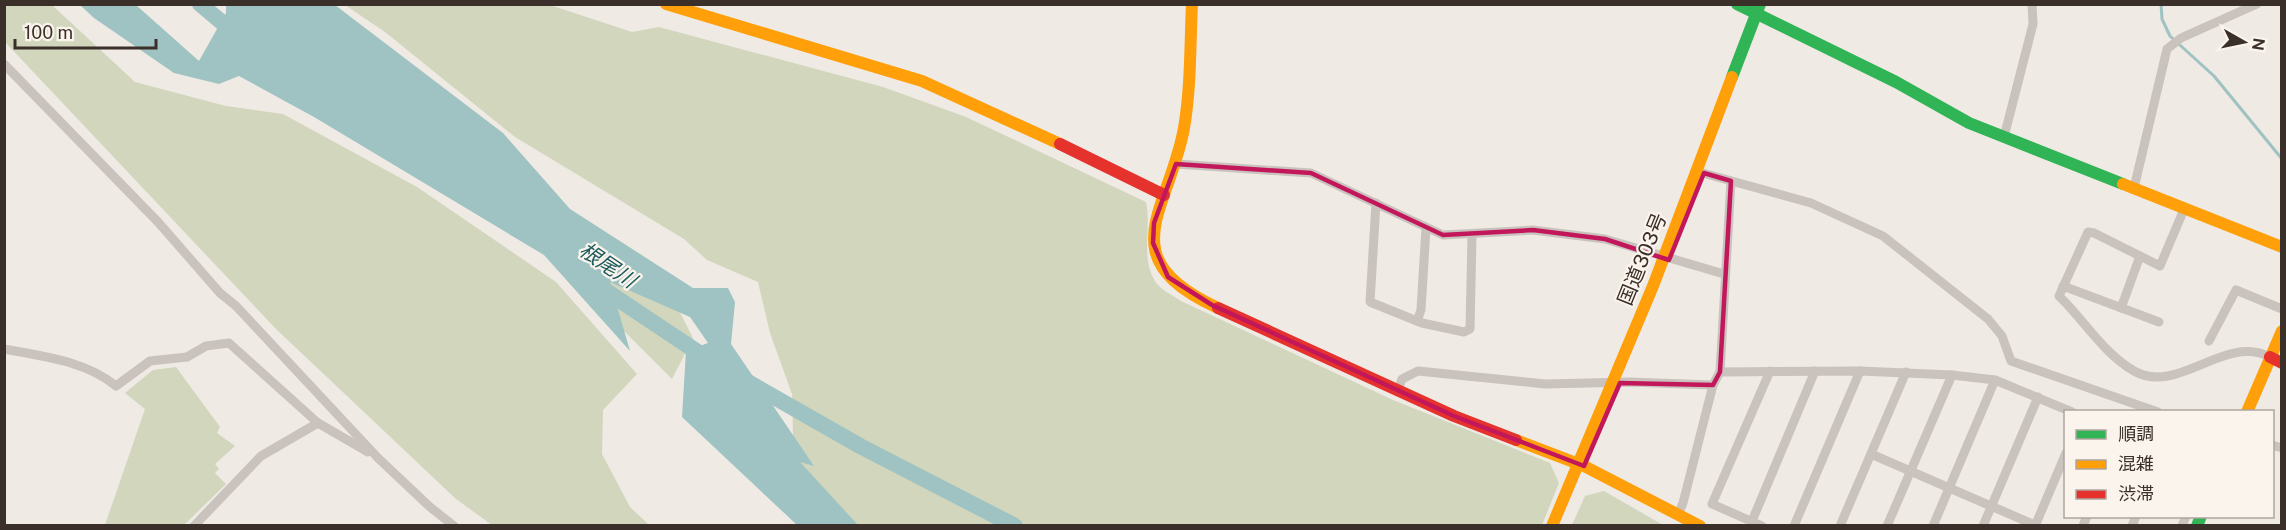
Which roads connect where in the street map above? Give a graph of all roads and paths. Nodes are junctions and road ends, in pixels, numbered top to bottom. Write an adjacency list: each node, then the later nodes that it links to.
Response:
1 (666, 4): 14 (main road)
2 (1192, 4): 10 (main road)
3 (1737, 4): 7 (main road)
4 (1769, 4): 7 (main road, 国道303号)
5 (2032, 4): 9 (street)
6 (2258, 4): 13 (street)
7 (1760, 12): 9 (main road); 11 (main road, 国道303号)
8 (4, 64): 46 (street)
9 (2004, 137): 13 (main road)
10 (1176, 164): 14 (main road); 15 (street)
11 (1701, 173): 12 (street); 48 (main road, 国道303号)
12 (1731, 181): 21 (street); 42 (street)
13 (2134, 188): 16 (main road)
14 (1164, 195): 39 (main road)
15 (1376, 203): 17 (street); 25 (street)
16 (2185, 207): 19 (main road); 20 (street)
17 (1426, 228): 18 (street); 25 (street)
18 (1472, 236): 21 (street); 25 (street)
19 (2282, 247)
20 (2140, 256): 22 (street); 23 (street)
21 (1724, 274): 34 (street)
22 (2063, 286): 23 (street); 30 (street)
23 (2121, 308): 26 (street)
24 (2282, 309): 28 (street)
25 (1417, 321)
26 (2159, 322)
27 (2282, 331): 30 (main road)
28 (2209, 341)
29 (4, 349): 44 (street)
30 (2276, 360): 43 (main road)
31 (1860, 370): 33 (street); 35 (street); 63 (street)
32 (1770, 371): 33 (street); 34 (street); 55 (street)
33 (1815, 371): 55 (street)
34 (1720, 372): 38 (street)
35 (1906, 372): 36 (street); 45 (street)
36 (1952, 375): 37 (street); 49 (street)
37 (1995, 380): 40 (street); 51 (street)
38 (1713, 385): 39 (street); 54 (street)
39 (1398, 390): 48 (main road)
40 (2038, 397): 41 (street); 53 (street)
41 (2070, 410)
42 (2155, 410)
43 (2248, 410)
44 (318, 423): 46 (street); 56 (street)
45 (1871, 454): 49 (street); 64 (street)
46 (378, 458): 52 (street)
47 (2064, 458): 68 (street)
48 (1580, 464): 50 (main road, 国道303号); 54 (main road)
49 (1911, 472): 51 (street); 65 (street)
50 (1574, 482): 59 (main road, 国道303号); 60 (main road, 国道303号)
51 (1948, 488): 53 (street); 66 (street)
52 (430, 507): 57 (street); 58 (street)
53 (1991, 507): 67 (street); 68 (street)
54 (1678, 515): 61 (main road)
55 (1752, 521): 62 (street)
56 (194, 525)
57 (440, 525)
58 (454, 525)
59 (1552, 525)
60 (1561, 525)
61 (1700, 525)
62 (1762, 525)
63 (1794, 525)
64 (1840, 525)
65 (1887, 525)
66 (1932, 525)
67 (1983, 525)
68 (2036, 525)

